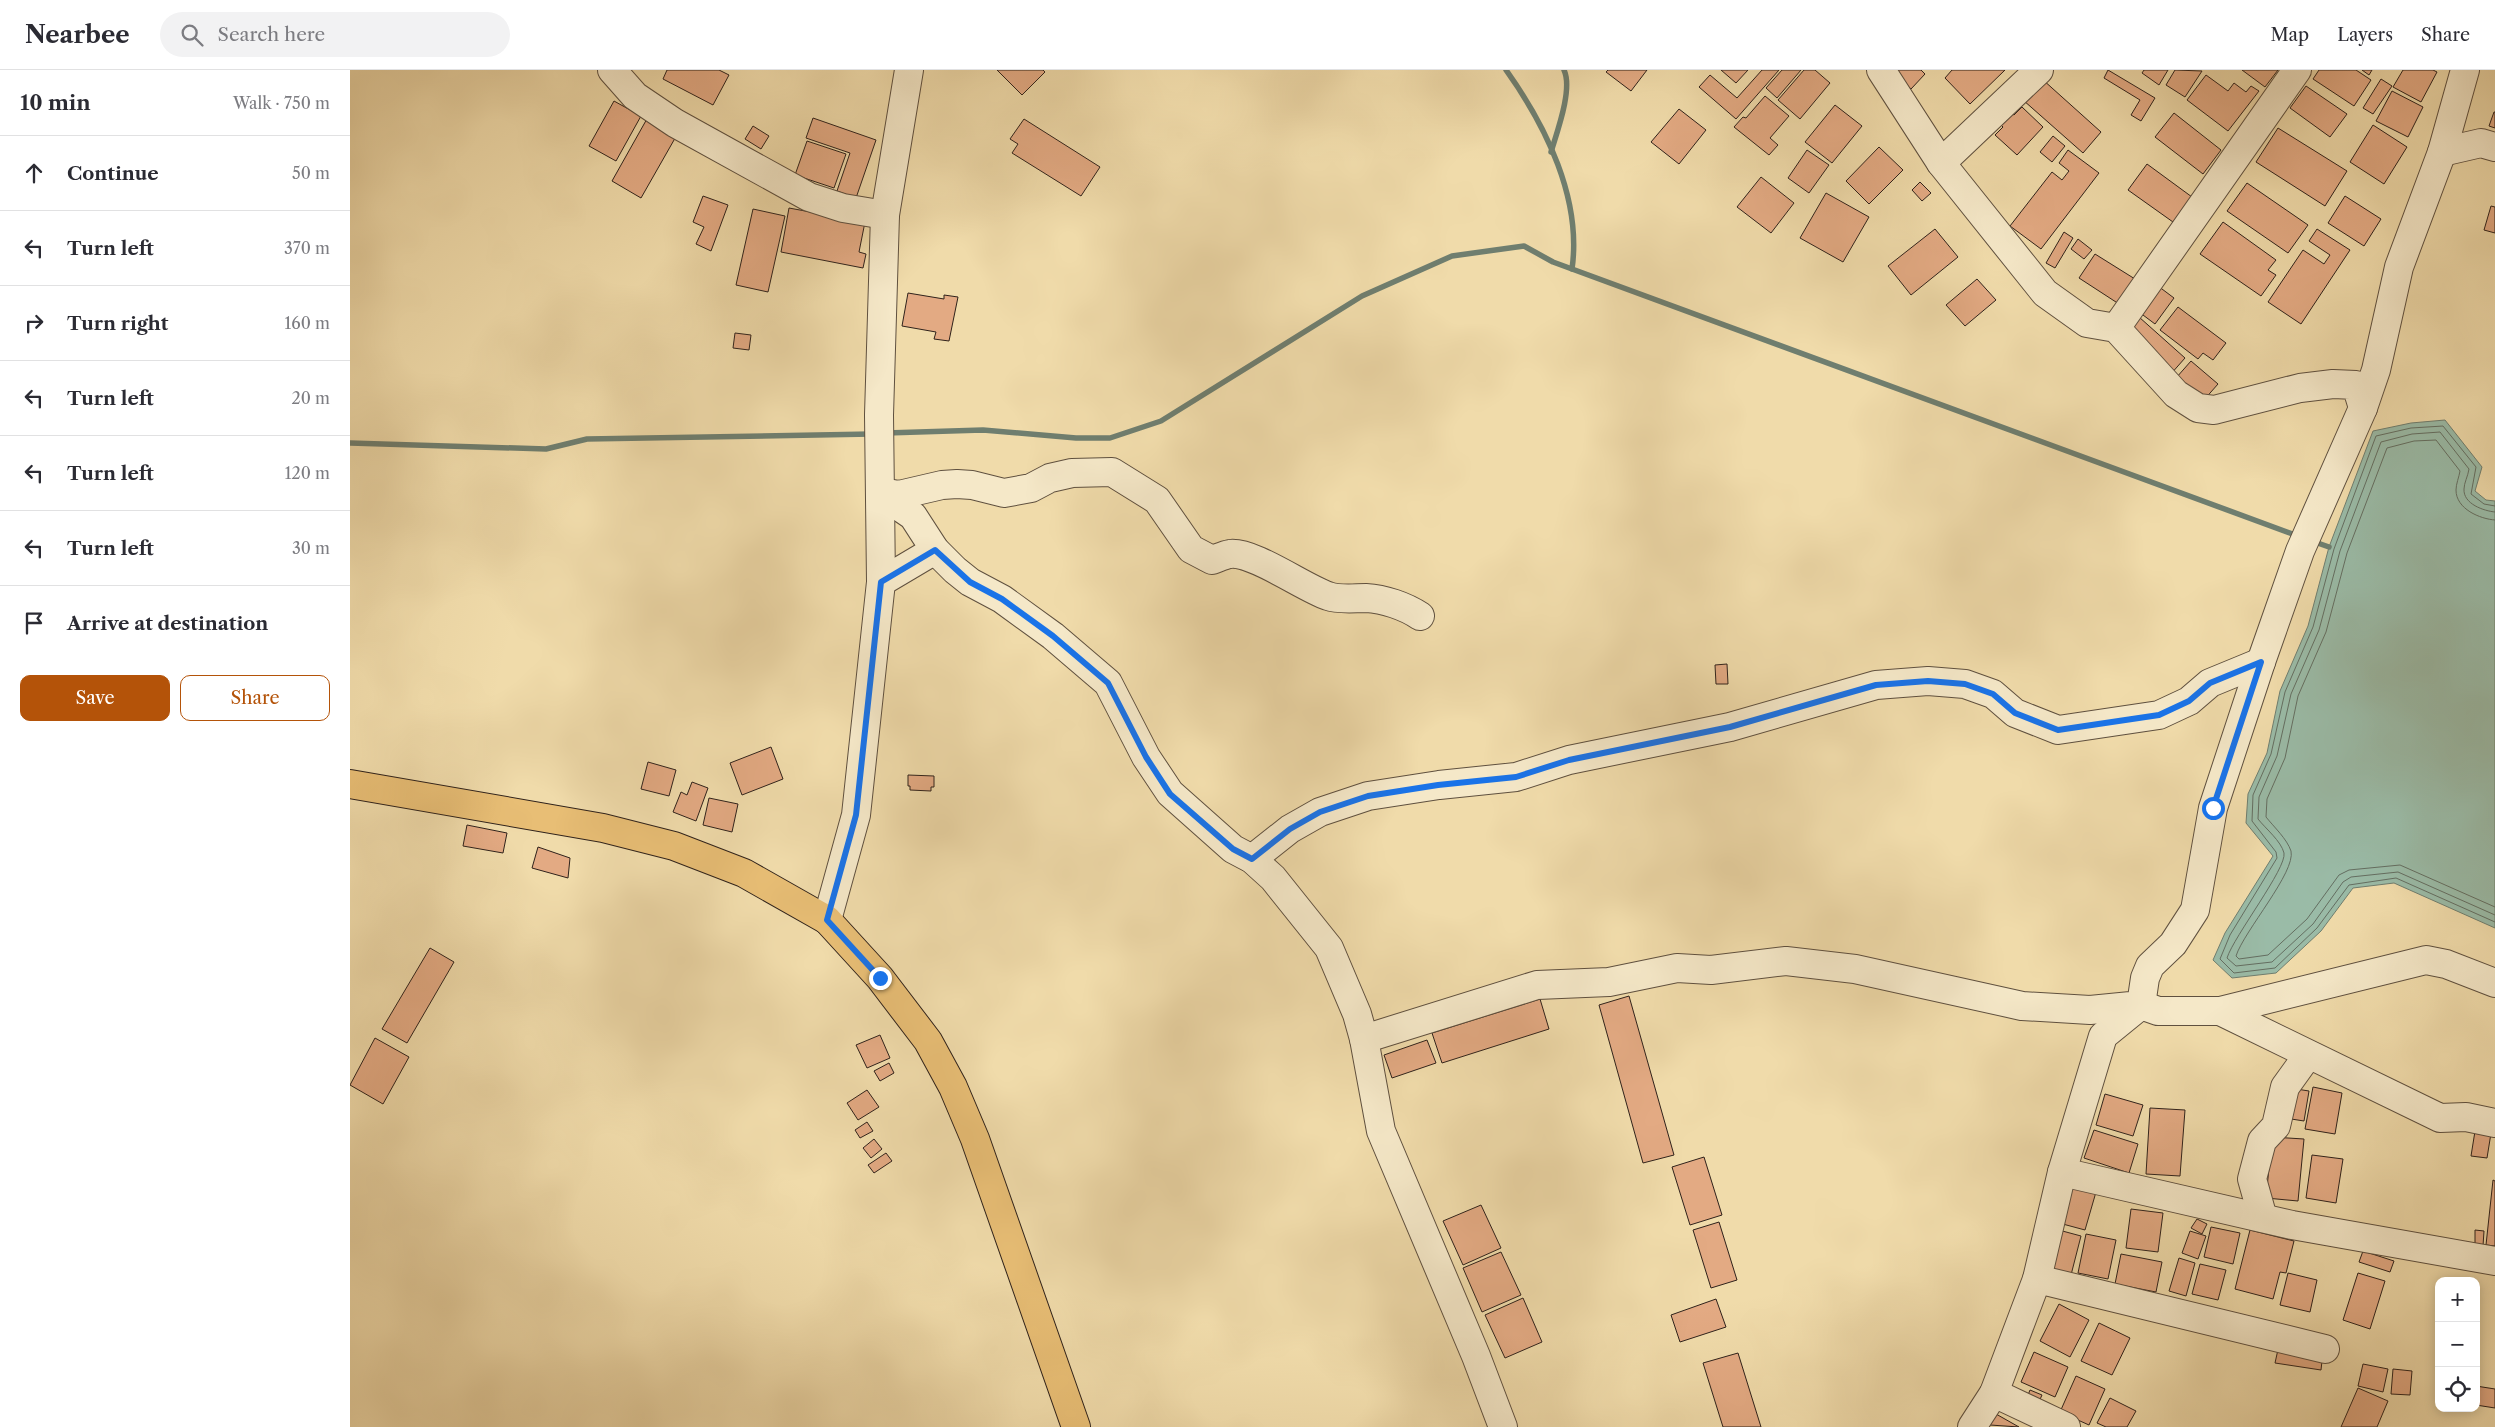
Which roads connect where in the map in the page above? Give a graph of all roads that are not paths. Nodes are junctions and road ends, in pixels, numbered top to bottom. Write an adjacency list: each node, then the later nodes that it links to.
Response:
1 (612, 70): 10 (street)
2 (909, 70): 10 (street)
3 (1881, 70): 9 (street)
4 (2039, 70): 9 (street)
5 (2297, 70): 11 (street)
6 (2465, 70): 8 (street)
7 (2495, 147): 8 (street)
8 (2442, 152): 12 (street)
9 (1941, 163): 11 (street)
10 (885, 215): 13 (street)
11 (2116, 328): 12 (street)
12 (2363, 408): 17 (street)
13 (882, 501): 14 (street); 15 (street); 16 (street)
14 (935, 550): 15 (street); 19 (street)
15 (881, 582): 20 (street)
16 (1420, 616)
17 (2261, 662): 19 (street); 22 (street)
18 (350, 784): 20 (main road)
19 (1252, 859): 24 (street)
20 (827, 920): 33 (main road)
21 (2495, 983): 23 (street)
22 (2141, 1005): 23 (street); 24 (street); 27 (street)
23 (2220, 1012): 25 (street)
24 (1364, 1039): 34 (street)
25 (2308, 1055): 26 (street); 28 (street)
26 (2495, 1123)
27 (2062, 1172): 28 (street); 30 (street)
28 (2263, 1218): 29 (street)
29 (2495, 1262)
30 (2037, 1279): 31 (street); 32 (street)
31 (2325, 1349)
32 (1994, 1392): 35 (street); 36 (street)
33 (1076, 1427)
34 (1503, 1427)
35 (1972, 1427)
36 (2066, 1427)

